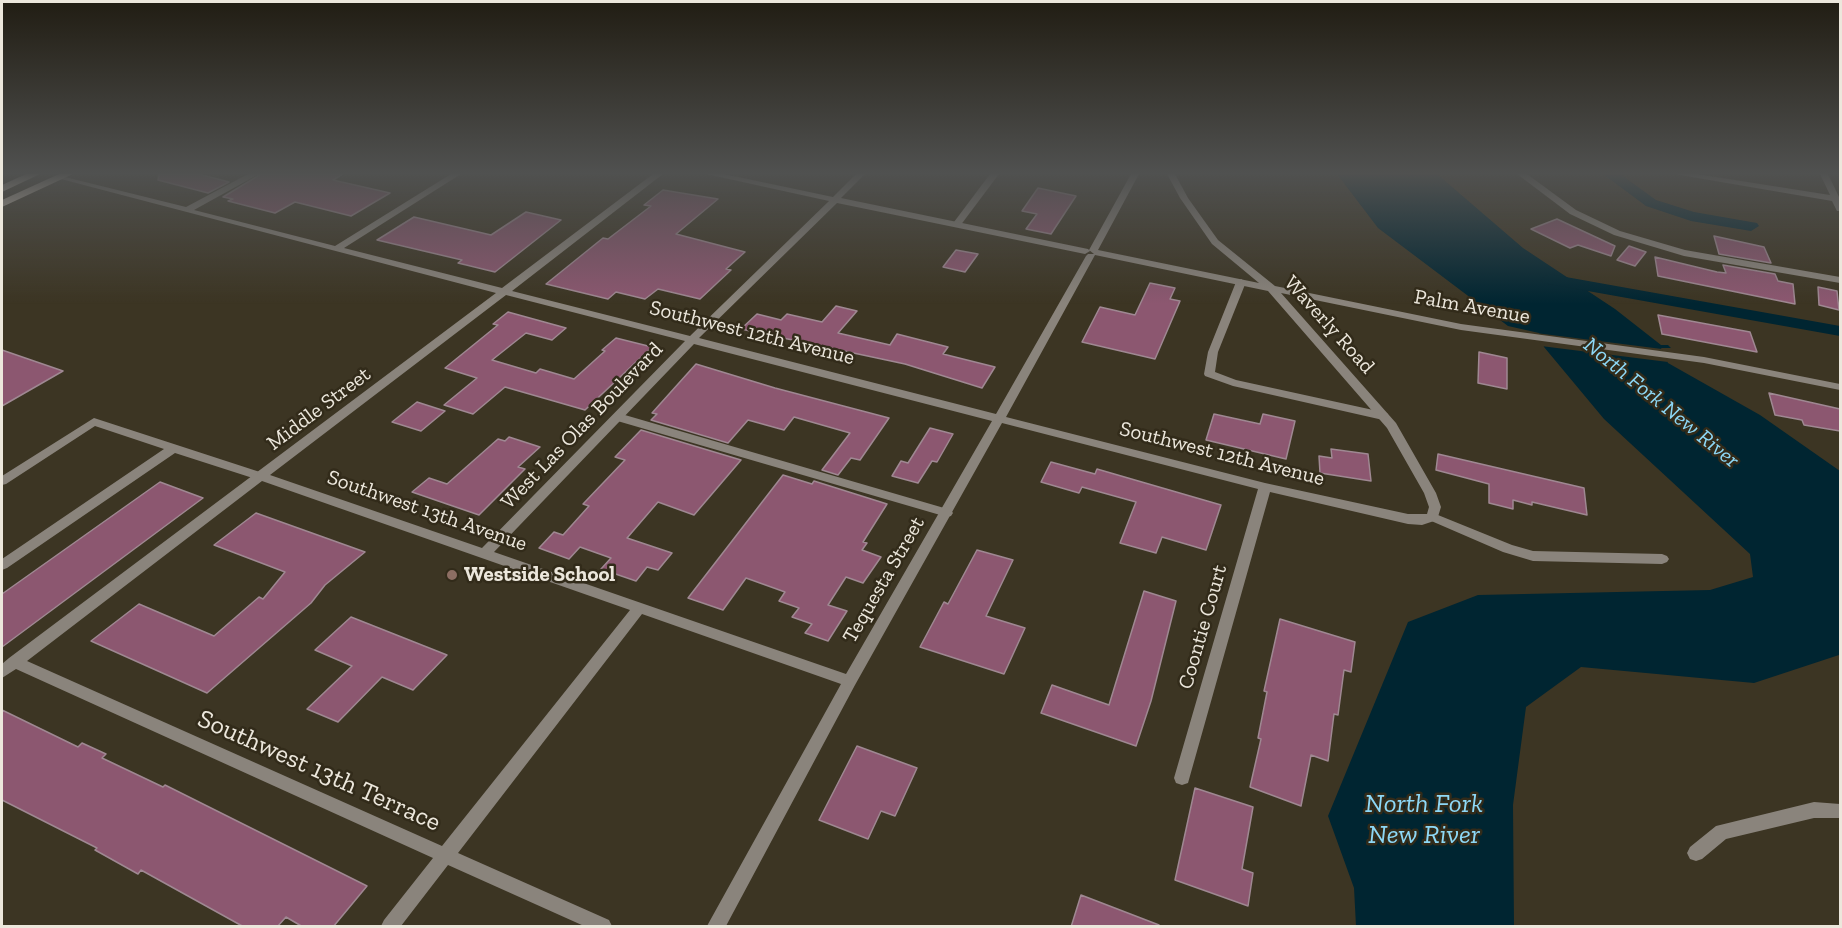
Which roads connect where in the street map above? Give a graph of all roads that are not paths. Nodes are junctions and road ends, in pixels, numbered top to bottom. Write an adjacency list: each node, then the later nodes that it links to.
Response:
1 (222, 217): 11 (street, Southwest 12th Avenue)
2 (387, 217): 11 (street)
3 (602, 217): 16 (street, Middle Street)
4 (818, 217): 17 (street, West Las Olas Boulevard)
5 (923, 217): 10 (street, Palm Avenue)
6 (962, 217): 10 (street)
7 (1111, 217): 12 (street, Tequesta Street)
8 (1198, 217): 15 (street, Waverly Road)
9 (1584, 217): 13 (street)
10 (957, 224): 12 (street, Palm Avenue)
11 (339, 247): 16 (street, Southwest 12th Avenue)
12 (1092, 253): 14 (street, Palm Avenue); 21 (street, Tequesta Street)
13 (1840, 280)
14 (1241, 282): 15 (street, Palm Avenue); 19 (street)
15 (1271, 288): 18 (street, Palm Avenue); 19 (street, Waverly Road)
16 (507, 290): 17 (street, Southwest 12th Avenue); 23 (street, Middle Street)
17 (694, 338): 20 (street, West Las Olas Boulevard); 21 (street, Southwest 12th Avenue)
18 (1840, 387)
19 (1383, 416): 27 (street, Waverly Road)
20 (618, 417): 26 (street); 28 (street, West Las Olas Boulevard)
21 (1001, 418): 25 (street, Southwest 12th Avenue); 26 (street, Tequesta Street)
22 (174, 448): 23 (street, Southwest 13th Avenue); 24 (street, Southwest 13th Avenue); 30 (street)
23 (262, 477): 28 (street, Southwest 13th Avenue); 32 (street, Middle Street)
24 (2, 481)
25 (1265, 487): 27 (street, Southwest 12th Avenue); 34 (street, Coontie Court)
26 (947, 513): 33 (street, Tequesta Street)
27 (1433, 516): 29 (street)
28 (485, 553): 31 (street, Southwest 13th Avenue)
29 (1662, 559)
30 (2, 566)
31 (640, 607): 33 (street, Southwest 13th Avenue); 37 (street)
32 (8, 667): 37 (street, Southwest 13th Terrace)
33 (850, 681): 40 (street, Tequesta Street)
34 (1182, 778)
35 (1840, 811): 36 (street)
36 (1696, 853)
37 (445, 856): 38 (street); 39 (street, Southwest 13th Terrace)
38 (390, 927)
39 (603, 927)
40 (716, 927)

